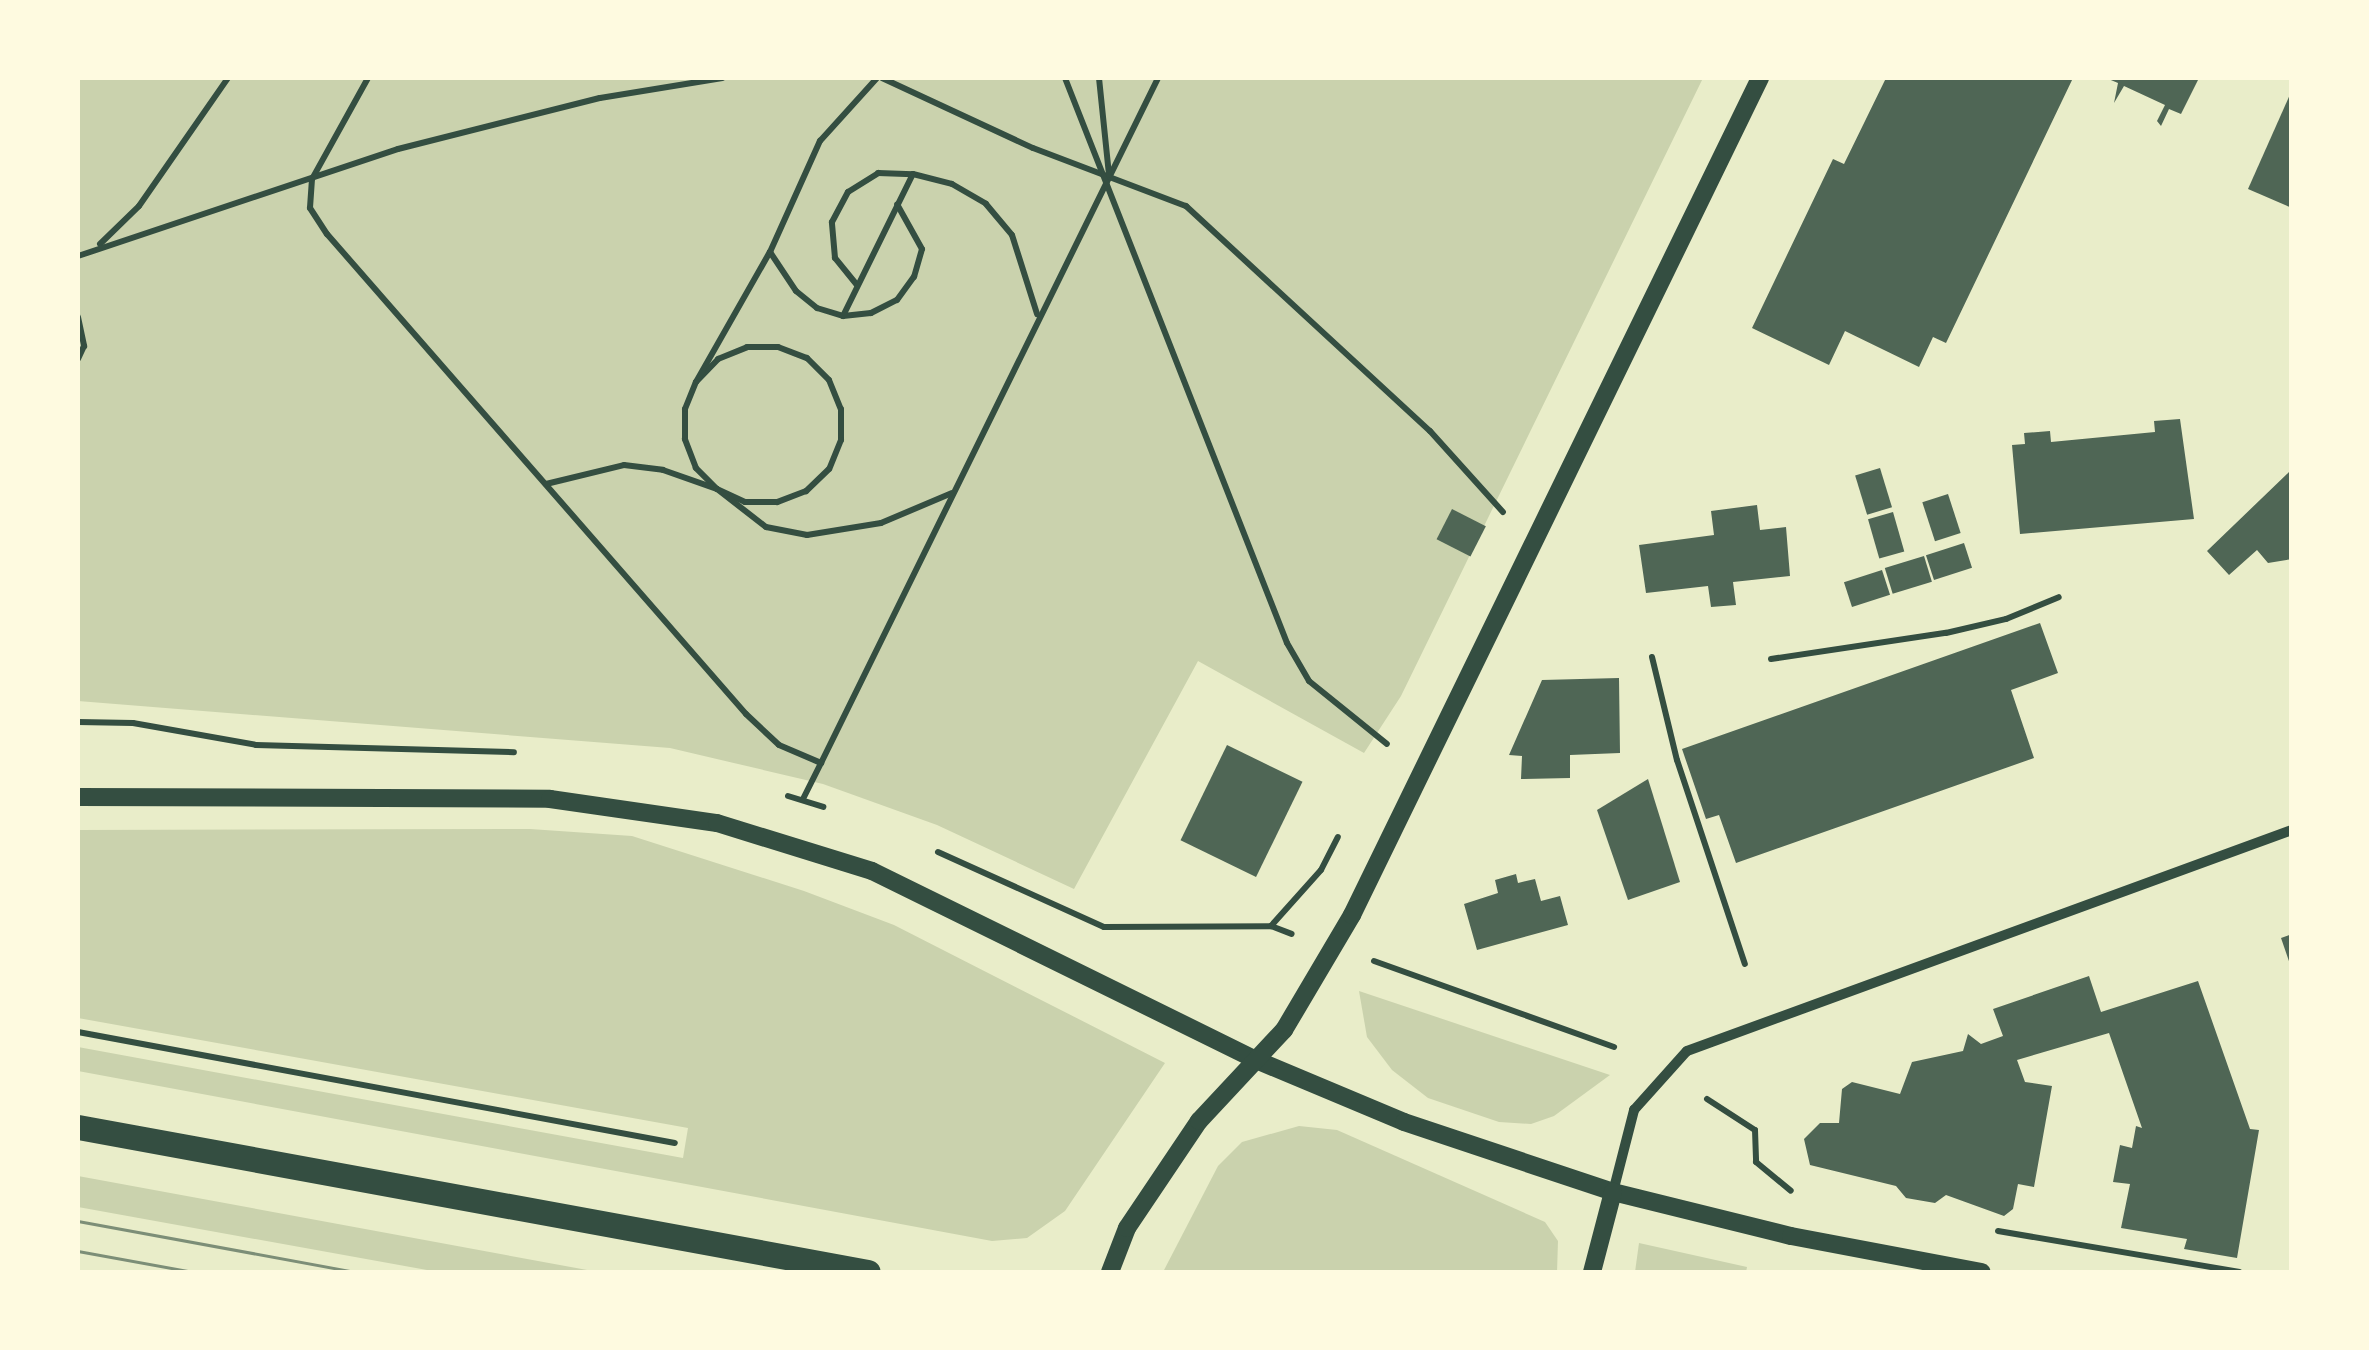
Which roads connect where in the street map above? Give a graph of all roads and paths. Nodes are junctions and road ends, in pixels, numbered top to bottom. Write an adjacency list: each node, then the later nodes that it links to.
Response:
1 (228, 78): 13 (path)
2 (368, 78): 10 (path)
3 (722, 78): 10 (path)
4 (879, 78): 11 (path); 14 (path)
5 (1066, 78): 11 (path)
6 (1099, 78): 11 (path)
7 (1158, 78): 11 (path)
8 (1760, 78): 42 (street)
9 (913, 174): 12 (path); 16 (path); 19 (path)
10 (312, 179): 13 (path); 22 (path)
11 (1109, 180): 19 (path); 25 (path); 29 (path)
12 (897, 204): 16 (path); 18 (path)
13 (99, 244): 15 (path)
14 (770, 252): 18 (path); 21 (path)
15 (78, 256)
16 (857, 285): 18 (path)
17 (78, 316): 20 (path)
18 (843, 316)
19 (1037, 316): 24 (path)
20 (78, 360)
21 (696, 382): 23 (path); 23 (path)
22 (546, 484): 23 (path); 30 (path)
23 (717, 489): 24 (path)
24 (952, 493): 30 (path)
25 (1508, 516)
26 (2058, 597): 28 (path)
27 (1652, 657): 38 (path)
28 (1771, 660)
29 (1379, 760)
30 (820, 763): 32 (path)
31 (78, 798): 42 (street)
32 (838, 813)
33 (1346, 823): 36 (path)
34 (2292, 830): 46 (street)
35 (923, 846): 36 (path)
36 (1270, 926): 37 (path)
37 (1294, 935)
38 (1745, 964)
39 (1372, 965): 41 (path)
40 (78, 1032): 45 (path)
41 (1614, 1047)
42 (1256, 1060): 46 (street); 50 (street)
43 (1707, 1100): 47 (path)
44 (78, 1126): 49 (main road)
45 (675, 1143)
46 (1613, 1192): 51 (street); 52 (street)
47 (1798, 1198)
48 (1990, 1230): 53 (path)
49 (868, 1272)
50 (1110, 1272)
51 (1592, 1272)
52 (1982, 1272)
53 (2240, 1272)

